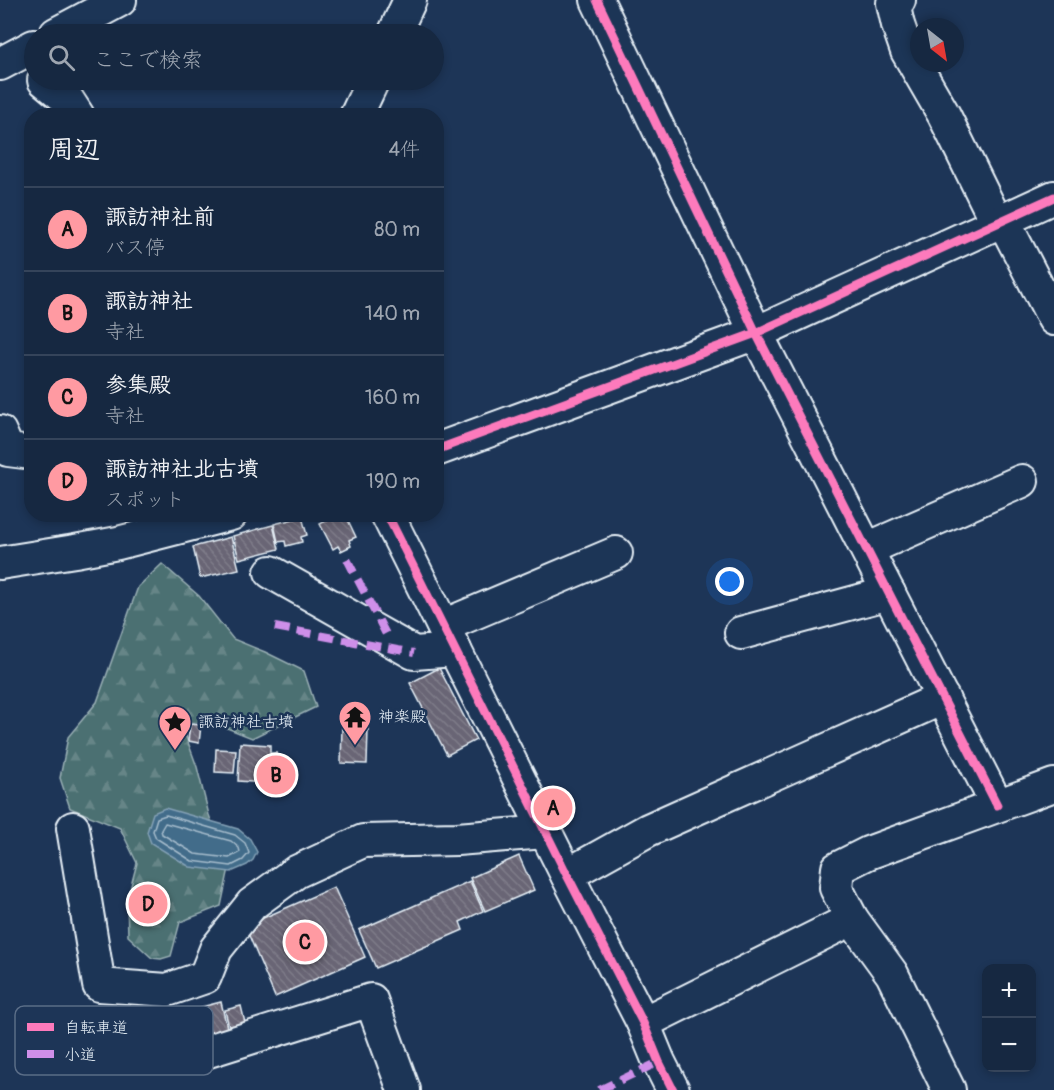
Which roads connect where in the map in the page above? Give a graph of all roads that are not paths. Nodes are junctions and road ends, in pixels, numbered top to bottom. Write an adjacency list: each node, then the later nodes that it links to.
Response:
1 (120, 0): 5 (street)
2 (410, 0): 6 (street)
3 (597, 0): 14 (street)
4 (899, 0): 12 (street)
5 (75, 24)
6 (399, 24)
7 (56, 90): 9 (street)
8 (368, 90): 10 (street)
9 (73, 108)
10 (360, 108)
11 (1054, 197): 12 (street)
12 (1000, 222): 13 (street); 14 (street)
13 (1054, 320)
14 (756, 333): 16 (street); 21 (street)
15 (0, 432): 17 (street)
16 (444, 447)
17 (24, 452)
18 (1022, 481): 21 (street)
19 (191, 522): 23 (street)
20 (391, 522): 27 (street)
21 (867, 549): 25 (street)
22 (616, 553): 27 (street)
23 (0, 563)
24 (271, 572): 27 (street)
25 (889, 593): 26 (street); 28 (street)
26 (741, 633)
27 (449, 638): 32 (street)
28 (943, 698): 30 (street); 33 (street)
29 (1054, 785): 30 (street)
30 (998, 805): 34 (street)
31 (73, 828): 32 (street)
32 (546, 832): 33 (street)
33 (567, 875): 35 (street)
34 (852, 919): 35 (street); 39 (street)
35 (643, 1023): 38 (street)
36 (213, 1049): 37 (street)
37 (404, 1090)
38 (673, 1090)
39 (950, 1090)

